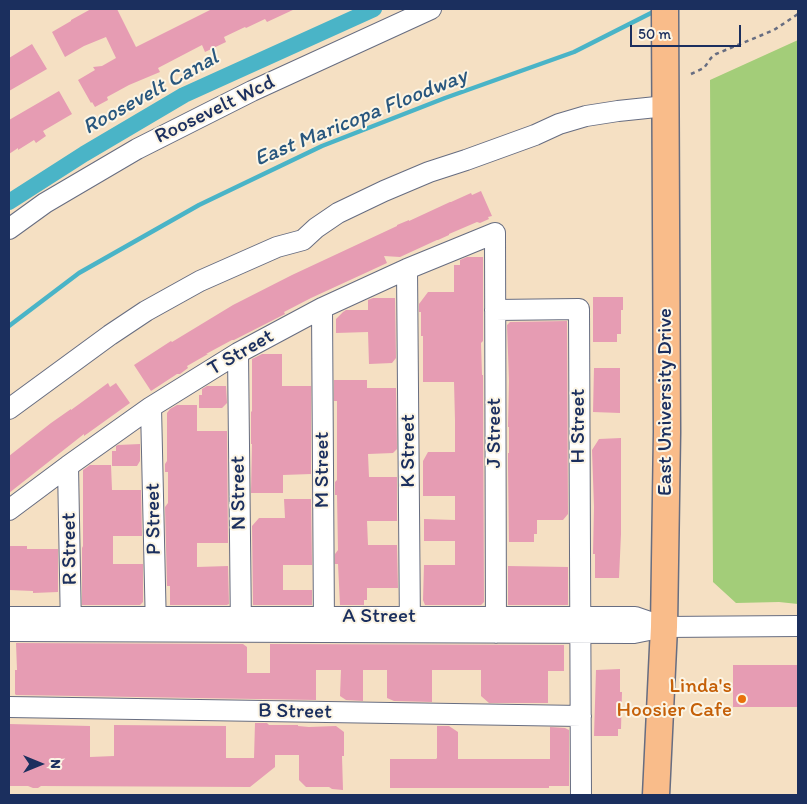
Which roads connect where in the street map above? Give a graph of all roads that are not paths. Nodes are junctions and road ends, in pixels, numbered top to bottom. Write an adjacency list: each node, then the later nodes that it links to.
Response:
1 (431, 9): 4 (street, Roosevelt Wcd)
2 (665, 9): 3 (main road, East University Drive)
3 (666, 106): 11 (street); 23 (main road, East University Drive)
4 (9, 229)
5 (495, 233): 6 (street, T Street); 8 (street, J Street)
6 (407, 269): 7 (street, T Street); 19 (street, K Street)
7 (322, 308): 9 (street, T Street); 18 (street, M Street)
8 (495, 310): 20 (street, J Street); 21 (street, H Street)
9 (238, 353): 10 (street, T Street); 17 (street, N Street)
10 (151, 407): 12 (street, T Street); 16 (street, P Street)
11 (9, 409)
12 (68, 466): 13 (street, T Street); 15 (street, R Street)
13 (9, 510)
14 (9, 617): 15 (street, A Street)
15 (71, 624): 16 (street, A Street); 24 (street, A Street)
16 (156, 624): 17 (street, A Street)
17 (241, 624): 18 (street, A Street)
18 (324, 624): 19 (street, A Street)
19 (410, 624): 20 (street, A Street)
20 (496, 625): 21 (street, A Street)
21 (580, 626): 23 (street, A Street); 26 (street)
22 (798, 626): 23 (street, A Street)
23 (664, 627): 28 (main road, East University Drive)
24 (9, 631)
25 (9, 707): 26 (street, B Street)
26 (581, 716): 27 (street)
27 (581, 795)
28 (656, 795)

